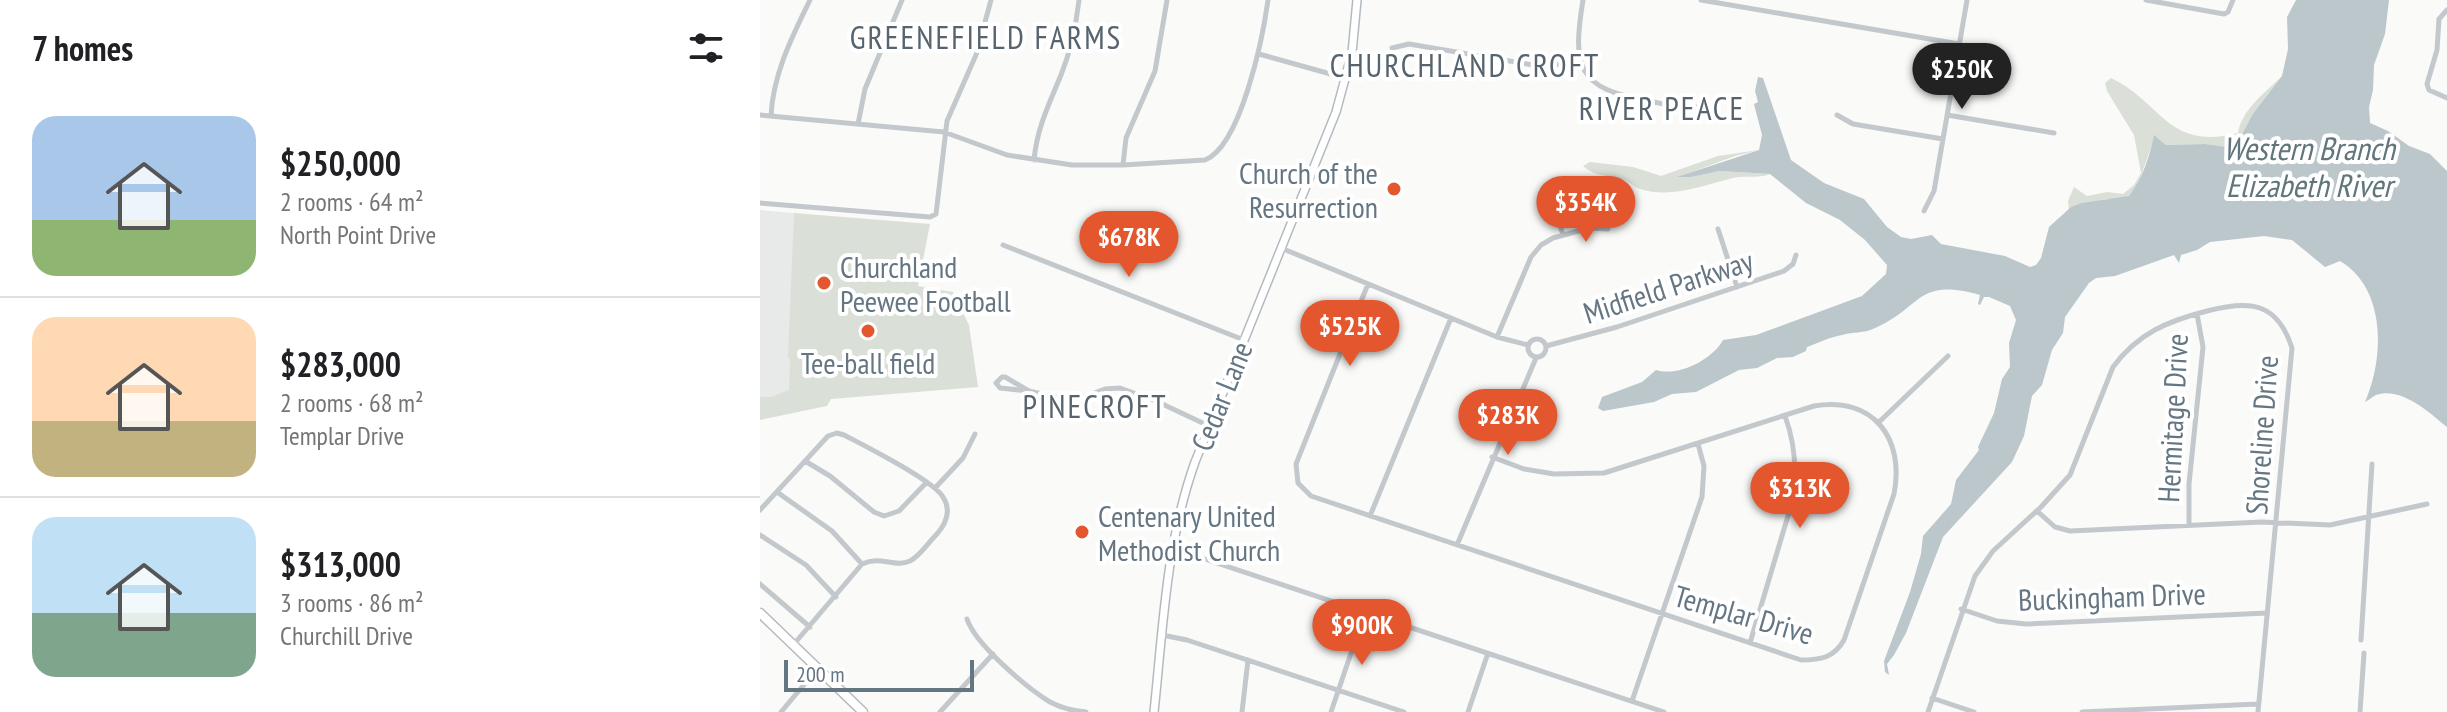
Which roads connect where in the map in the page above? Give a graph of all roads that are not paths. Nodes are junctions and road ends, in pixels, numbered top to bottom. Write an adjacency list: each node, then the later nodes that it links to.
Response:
1 (810, 0): 25 (street)
2 (902, 0): 26 (street)
3 (991, 0): 27 (street)
4 (1079, 0): 30 (street)
5 (1167, 0): 31 (street)
6 (1268, 0): 17 (street)
7 (1357, 0): 19 (main road, Cedar Lane)
8 (1583, 0): 18 (street)
9 (1701, 0): 13 (street)
10 (1967, 0): 15 (street)
11 (2146, 0): 12 (street)
12 (2233, 0)
13 (1716, 1): 15 (street)
14 (2447, 10): 20 (street)
15 (1959, 44): 24 (street)
16 (1392, 48): 18 (street)
17 (1259, 54): 19 (street); 31 (street)
18 (1580, 60): 21 (street)
19 (1346, 78): 39 (main road, Cedar Lane)
20 (2447, 98)
21 (1705, 106)
22 (760, 115): 25 (street)
23 (1837, 115): 29 (street)
24 (1947, 115): 28 (street); 29 (street)
25 (771, 116): 26 (street)
26 (858, 124): 27 (street)
27 (944, 132): 30 (street); 33 (street)
28 (2054, 133)
29 (1943, 139): 34 (street)
30 (1034, 160): 31 (street)
31 (1123, 165)
32 (1549, 191): 37 (street)
33 (760, 203)
34 (1924, 211)
35 (1608, 229): 37 (street)
36 (1718, 229): 42 (street)
37 (1563, 235): 45 (street)
38 (1003, 245): 46 (street)
39 (1281, 248): 41 (street); 46 (main road, Cedar Lane)
40 (1796, 255): 42 (street, Midfield Parkway)
41 (1368, 284): 44 (street); 66 (street, Templar Drive)
42 (1737, 287): 48 (street, Midfield Parkway)
43 (2197, 314): 65 (street, Shoreline Drive); 68 (street, Shoreline Drive); 69 (street, Hermitage Drive)
44 (1451, 318): 45 (street); 66 (street)
45 (1497, 337): 47 (street)
46 (1244, 340): 54 (main road, Cedar Lane)
47 (1528, 345): 48 (street); 50 (street)
48 (1546, 346): 50 (street)
49 (1948, 356): 53 (street)
50 (1536, 358): 57 (street)
51 (1029, 391): 51 (street); 54 (street)
52 (1785, 416): 53 (street); 56 (street); 85 (street)
53 (1878, 423): 85 (street, Templar Drive)
54 (1209, 426): 72 (main road, Cedar Lane)
55 (975, 434): 61 (street)
56 (1698, 444): 57 (street); 80 (street)
57 (1492, 457): 71 (street)
58 (805, 461): 60 (street); 60 (street); 62 (street)
59 (2372, 464): 67 (street)
60 (926, 483): 61 (street)
61 (935, 488): 73 (street)
62 (777, 492): 64 (street); 73 (street)
63 (2427, 504): 67 (street)
64 (760, 510)
65 (2037, 511): 69 (street); 76 (street, Shoreline Drive)
66 (1370, 516): 71 (street, Templar Drive)
67 (2369, 517): 68 (street); 84 (street)
68 (2277, 522): 69 (street); 79 (street, Shoreline Drive)
69 (2189, 524)
70 (760, 535): 75 (street)
71 (1457, 545): 80 (street, Templar Drive)
72 (1172, 548): 77 (street); 83 (main road, Cedar Lane)
73 (862, 564): 75 (street)
74 (760, 584): 82 (street)
75 (836, 597): 82 (street)
76 (1961, 609): 79 (street, Buckingham Drive); 93 (street, Shoreline Drive)
77 (1365, 612): 87 (street); 92 (street)
78 (760, 613): 86 (main road)
79 (2267, 613): 95 (street, Shoreline Drive)
80 (1662, 614): 85 (street, Templar Drive); 94 (street)
81 (967, 619): 89 (street)
82 (810, 627): 86 (street)
83 (1162, 635): 90 (street); 101 (main road, Cedar Lane)
84 (2361, 640)
85 (1750, 643)
86 (794, 644): 91 (main road)
87 (1488, 653): 94 (street); 105 (street)
88 (2364, 653): 111 (street)
89 (993, 654): 98 (street); 99 (street)
90 (1248, 660): 92 (street); 102 (street)
91 (818, 668): 96 (street); 97 (main road)
92 (1339, 690): 103 (street); 104 (street)
93 (1932, 698): 107 (street, Shoreline Drive); 108 (street)
94 (1632, 701): 106 (street)
95 (2258, 704): 109 (street); 110 (street, Shoreline Drive)
96 (781, 712)
97 (863, 712)
98 (940, 712)
99 (1075, 712): 100 (street)
100 (1086, 712)
101 (1154, 712)
102 (1242, 712)
103 (1331, 712)
104 (1404, 712)
105 (1468, 712)
106 (1664, 712)
107 (1928, 712)
108 (1974, 712)
109 (2082, 712)
110 (2258, 712)
111 (2360, 712)

